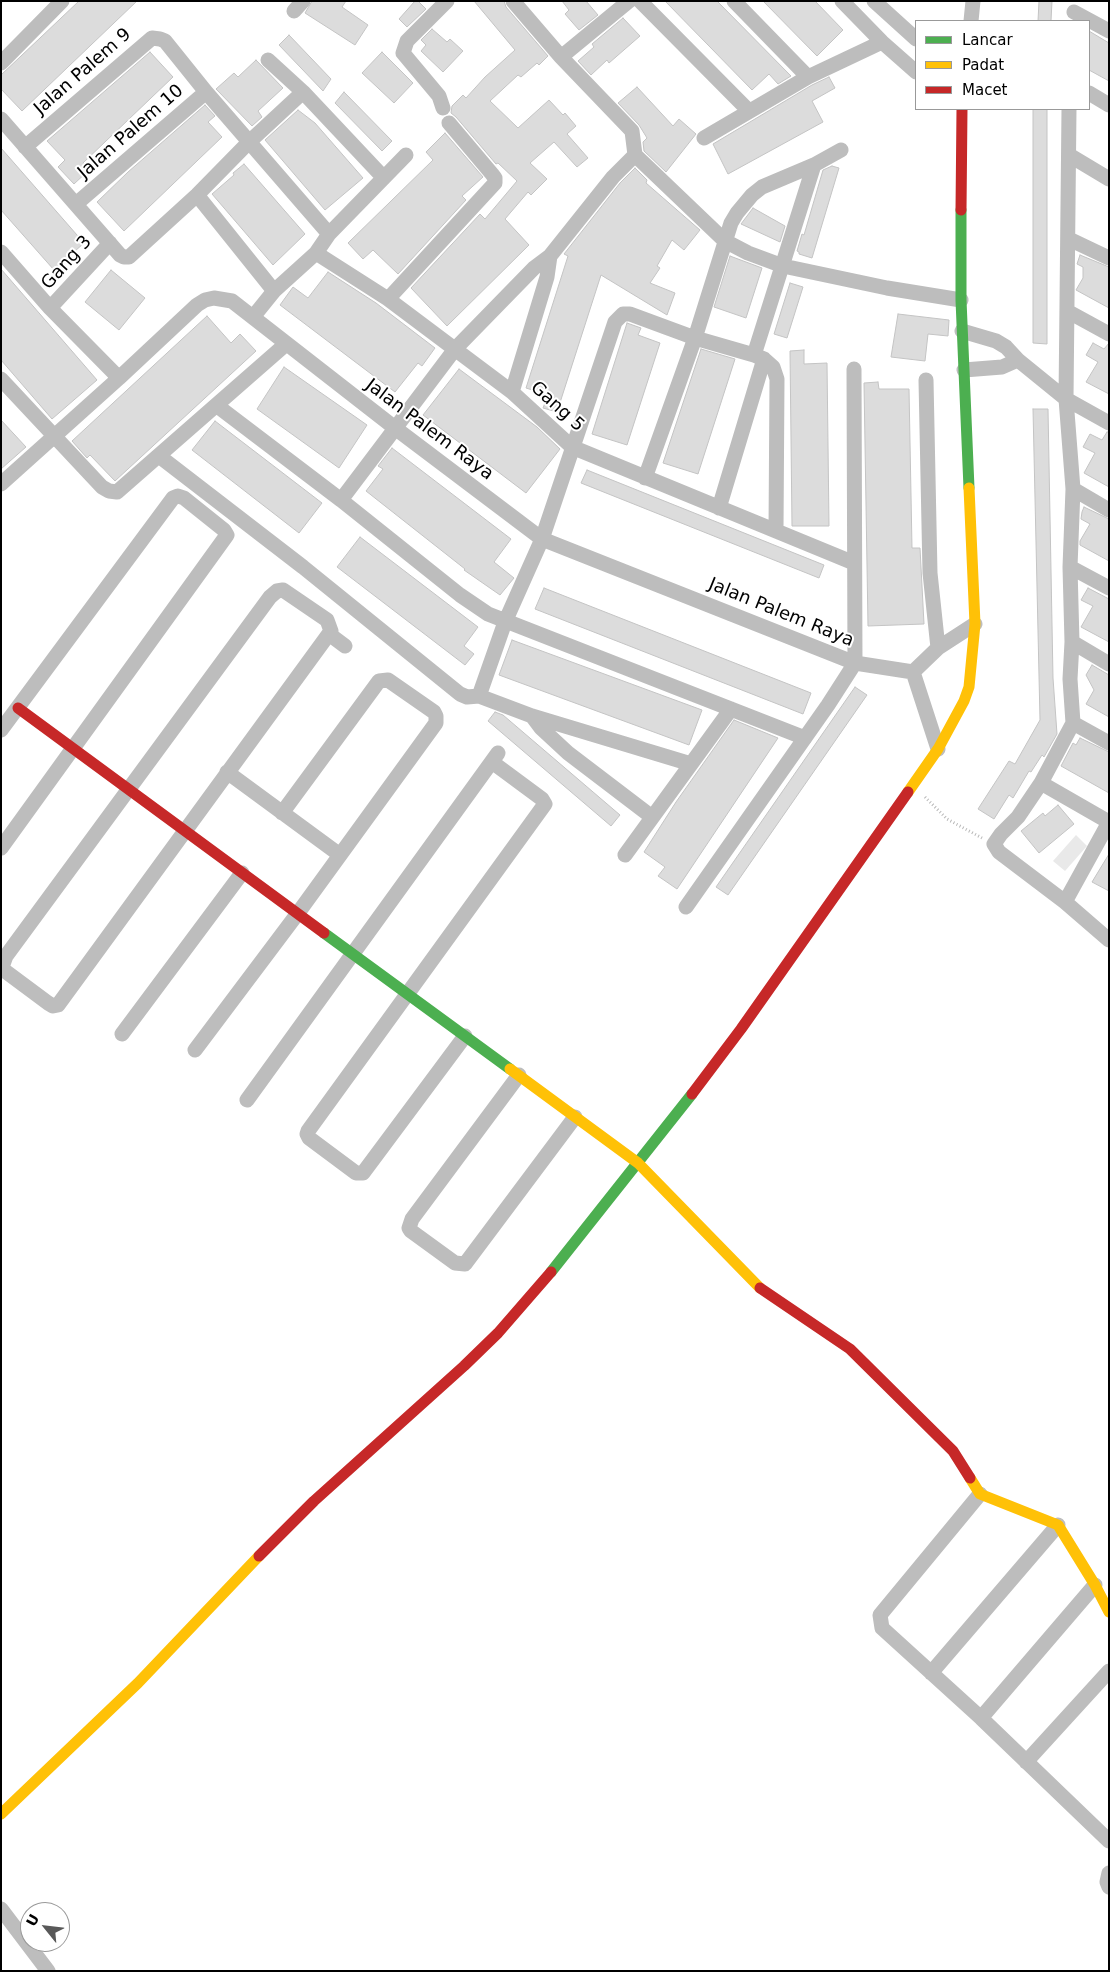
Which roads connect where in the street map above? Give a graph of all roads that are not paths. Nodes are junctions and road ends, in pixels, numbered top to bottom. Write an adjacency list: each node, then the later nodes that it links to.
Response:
1 (62, 1): 19 (street)
2 (447, 1): 26 (street)
3 (513, 1): 17 (street)
4 (629, 1): 17 (street)
5 (640, 1): 29 (street)
6 (734, 1): 21 (street)
7 (874, 1): 15 (street)
8 (973, 1): 11 (street)
9 (851, 4): 16 (street)
10 (1073, 11): 12 (street)
11 (970, 20)
12 (1089, 20)
13 (1090, 20): 14 (street)
14 (1109, 31)
15 (915, 38)
16 (882, 42): 20 (street); 21 (street)
17 (561, 58): 37 (street)
18 (268, 60): 23 (street)
19 (1, 63)
20 (915, 71)
21 (808, 77): 29 (street)
22 (206, 92): 33 (street, Jalan Palem 10); 34 (street, Jalan Palem 9); 43 (street, Jalan Palem 10)
23 (303, 92): 33 (street); 40 (street)
24 (1090, 94): 25 (street)
25 (1109, 105)
26 (443, 108)
27 (961, 110): 55 (street)
28 (1069, 110): 38 (street)
29 (750, 111): 32 (street)
30 (1, 119): 34 (street)
31 (449, 123): 54 (street)
32 (704, 138)
33 (248, 143): 42 (street); 44 (street, Jalan Palem 10)
34 (25, 147): 43 (street)
35 (842, 150): 39 (street)
36 (406, 155): 40 (street)
37 (635, 155): 46 (street); 51 (street)
38 (1070, 155): 41 (street); 45 (street)
39 (814, 165): 46 (street); 52 (street)
40 (383, 177): 44 (street)
41 (1109, 179)
42 (196, 195): 47 (street); 53 (street)
43 (76, 204): 47 (street)
44 (329, 234): 50 (street)
45 (1069, 239): 49 (street); 57 (street)
46 (725, 241): 52 (street); 61 (street)
47 (110, 243): 56 (street, Gang 3)
48 (1, 252): 56 (street)
49 (1107, 252)
50 (316, 253): 53 (street); 54 (street, Gang 5)
51 (550, 256): 63 (street); 71 (street)
52 (783, 266): 55 (street); 64 (street)
53 (274, 291): 58 (street)
54 (388, 299): 63 (street, Gang 5)
55 (962, 300): 59 (street)
56 (50, 308): 68 (street)
57 (1067, 311): 60 (street); 72 (street)
58 (253, 317): 62 (street, Jalan Palem Raya); 68 (street, Jalan Palem Raya)
59 (962, 331): 65 (street); 67 (street)
60 (1109, 334)
61 (695, 338): 64 (street); 77 (street); 79 (street)
62 (286, 344): 73 (street); 75 (street, Jalan Palem Raya)
63 (455, 349): 71 (street, Gang 5); 75 (street)
64 (759, 357): 83 (street); 85 (street)
65 (1018, 360): 67 (street); 72 (street)
66 (854, 369): 87 (street)
67 (964, 370): 91 (street)
68 (119, 378): 76 (street, Jalan Palem Raya)
69 (926, 380): 95 (street)
70 (3, 384): 76 (street)
71 (512, 392): 77 (street, Gang 5)
72 (1066, 399): 74 (street); 81 (street)
73 (216, 405): 78 (street); 82 (street)
74 (1109, 423)
75 (395, 428): 82 (street); 86 (street, Jalan Palem Raya)
76 (55, 436): 78 (street); 80 (street, Jalan Palem Raya)
77 (572, 448): 79 (street, Gang 5); 86 (street)
78 (159, 456): 99 (street)
79 (644, 478): 83 (street, Gang 5)
80 (1, 484)
81 (1073, 489): 84 (street); 88 (street)
82 (341, 500): 90 (street)
83 (718, 508): 85 (street, Gang 5)
84 (1109, 510)
85 (776, 530): 87 (street, Gang 5)
86 (542, 538): 90 (street); 96 (street, Jalan Palem Raya)
87 (854, 563): 96 (street)
88 (1070, 567): 89 (street); 93 (street)
89 (1109, 588)
90 (505, 622): 99 (street); 101 (street)
91 (975, 624): 95 (street); 108 (street)
92 (329, 634): 94 (street); 110 (street); 112 (street)
93 (1072, 642): 97 (street); 103 (street)
94 (345, 646)
95 (938, 648): 98 (street)
96 (855, 663): 98 (street, Jalan Palem Raya); 105 (street)
97 (1109, 664)
98 (913, 672): 108 (street)
99 (479, 696): 102 (street)
100 (18, 708): 104 (street); 107 (street); 107 (street)
101 (731, 709): 105 (street); 109 (street)
102 (532, 716): 109 (street); 114 (street)
103 (1074, 723): 106 (street); 111 (street)
104 (1, 730)
105 (805, 738): 122 (street)
106 (1109, 743)
107 (74, 749): 112 (street); 117 (street)
108 (938, 749): 133 (street)
109 (691, 764): 114 (street)
110 (227, 772): 113 (street); 116 (street)
111 (1041, 783): 115 (street); 121 (street)
112 (129, 789): 116 (street); 116 (street)
113 (282, 812): 118 (street); 118 (street)
114 (652, 817): 119 (street)
115 (1109, 822): 121 (street)
116 (185, 830): 120 (street)
117 (1, 848)
118 (340, 855): 123 (street)
119 (625, 855)
120 (242, 872): 123 (street); 127 (street)
121 (1065, 902): 124 (street)
122 (686, 907)
123 (298, 913): 125 (street); 129 (street)
124 (1109, 940)
125 (352, 953): 126 (street); 126 (street); 131 (street)
126 (408, 994): 128 (street); 128 (street)
127 (122, 1034)
128 (465, 1036): 130 (street)
129 (195, 1050)
130 (519, 1075): 132 (street); 132 (street)
131 (247, 1100)
132 (575, 1117): 133 (street)
133 (638, 1163): 134 (street); 142 (street)
134 (980, 1494): 135 (street); 139 (street)
135 (1058, 1525): 136 (street); 139 (street)
136 (1095, 1585): 137 (street); 140 (street)
137 (1109, 1612)
138 (1109, 1671): 141 (street)
139 (931, 1673): 140 (street)
140 (980, 1718): 141 (street)
141 (1026, 1762): 143 (street)
142 (1, 1814)
143 (1109, 1841)
144 (1109, 1874): 145 (street)
145 (1109, 1887)
146 (1, 1910): 147 (street)
147 (48, 1971)

